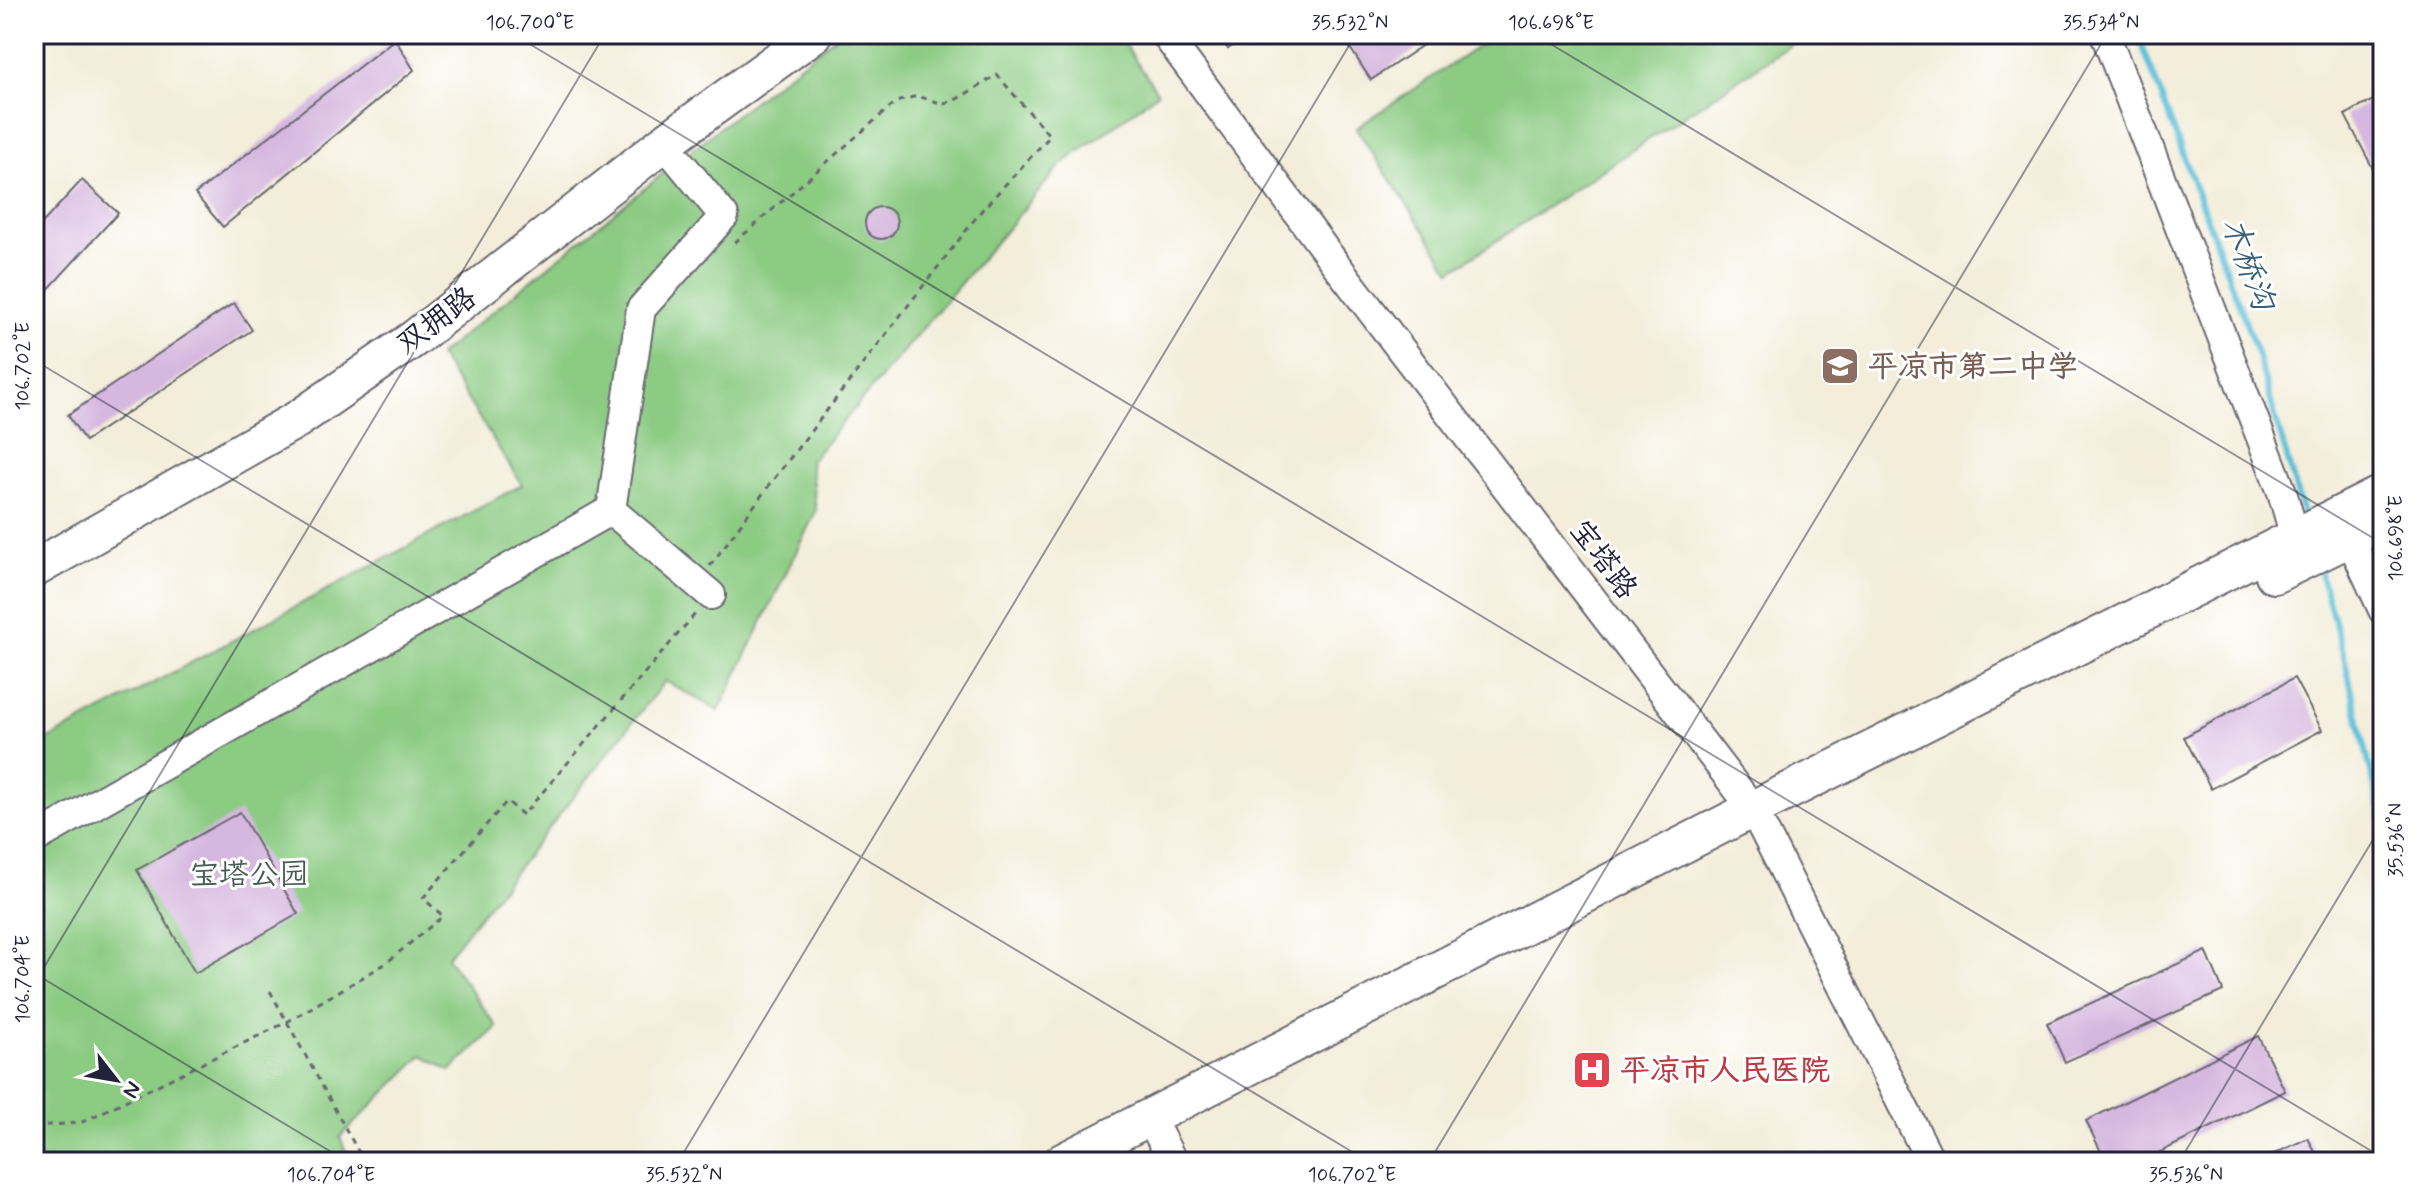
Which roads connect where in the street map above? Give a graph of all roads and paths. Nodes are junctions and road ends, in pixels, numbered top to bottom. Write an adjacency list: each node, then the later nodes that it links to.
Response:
1 (773, 34): 11 (main road, 双拥路)
2 (814, 34): 5 (main road, 双拥路)
3 (1165, 34): 16 (street, 宝塔路)
4 (2105, 34): 12 (street)
5 (664, 143): 8 (street); 13 (main road, 双拥路)
6 (724, 252): 14 (path)
7 (2383, 493): 10 (main road)
8 (611, 510): 14 (street); 17 (street)
9 (2383, 522): 10 (main road)
10 (2344, 526): 12 (main road); 15 (street)
11 (34, 546)
12 (2298, 549): 16 (main road)
13 (34, 569)
14 (704, 590): 20 (path)
15 (2383, 610)
16 (1757, 819): 19 (main road); 26 (street, 宝塔路)
17 (34, 839)
18 (270, 991): 20 (path)
19 (1394, 1003): 22 (main road); 24 (main road)
20 (287, 1022): 21 (path); 23 (path)
21 (34, 1126)
22 (1166, 1149): 25 (main road)
23 (364, 1162)
24 (1062, 1162)
25 (1108, 1162)
26 (1931, 1162)

